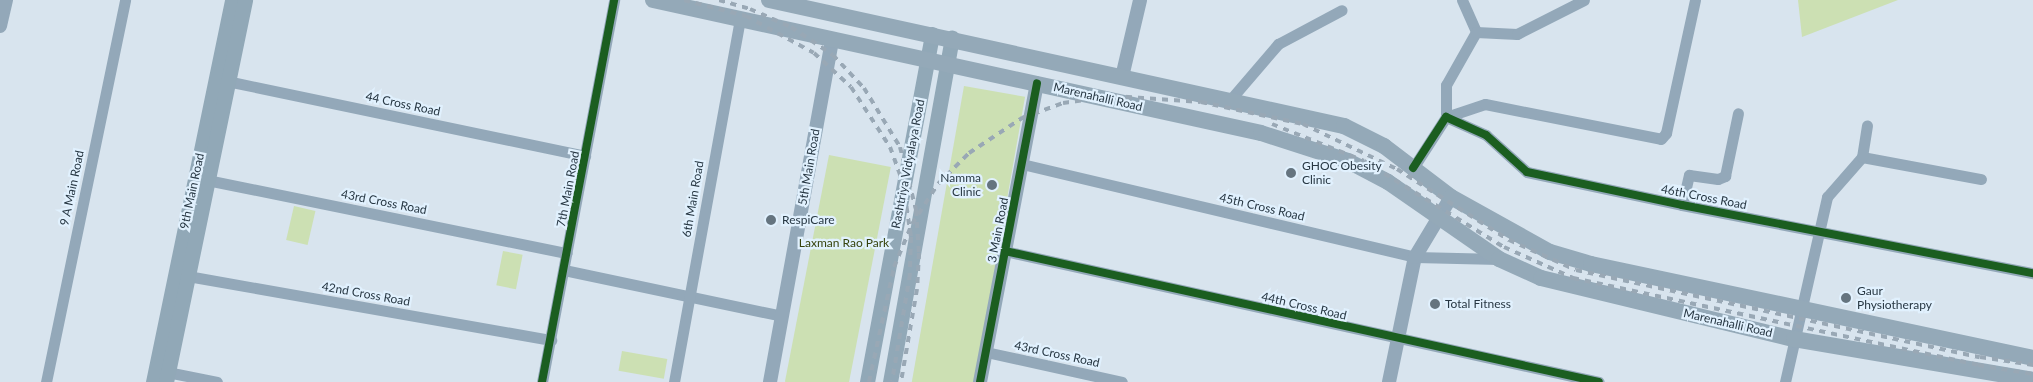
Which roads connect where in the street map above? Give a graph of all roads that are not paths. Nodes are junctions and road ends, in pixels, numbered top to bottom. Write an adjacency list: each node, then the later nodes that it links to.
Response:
1 (6, 0): 15 (street)
2 (125, 0): 56 (street, 9 A Main Road)
3 (232, 0): 23 (main road, 9th Main Road)
4 (244, 0): 23 (main road, 9th Main Road)
5 (614, 0): 29 (street, 7th Main Road)
6 (653, 0): 14 (main road, Marenahalli Road)
7 (769, 0): 12 (main road, Marenahalli Road)
8 (1140, 0): 22 (street)
9 (1462, 0): 16 (street)
10 (1584, 0): 16 (street)
11 (1695, 0): 27 (street)
12 (816, 5): 17 (main road, Marenahalli Road)
13 (1342, 10): 25 (street)
14 (740, 20): 19 (main road, Marenahalli Road); 46 (street, 6th Main Road)
15 (0, 26)
16 (1476, 32): 27 (street)
17 (932, 34): 18 (main road, Marenahalli Road); 20 (main road, Rashtriya Vidyalaya Road)
18 (952, 38): 21 (main road, Rashtriya Vidyalaya Road); 22 (main road, Marenahalli Road)
19 (832, 40): 20 (main road, Marenahalli Road); 48 (street, 5th Main Road)
20 (928, 58): 21 (main road, Marenahalli Road); 61 (main road, Rashtriya Vidyalaya Road)
21 (947, 62): 24 (main road, Marenahalli Road); 62 (main road, Rashtriya Vidyalaya Road)
22 (1122, 76): 25 (main road, Marenahalli Road)
23 (221, 80): 29 (street, 44 Cross Road); 33 (main road, 9th Main Road)
24 (1037, 83): 31 (street, 3 Main Road); 37 (main road, Marenahalli Road)
25 (1230, 100): 32 (main road, Marenahalli Road)
26 (1738, 114): 36 (street)
27 (1446, 117): 32 (street); 36 (street, 46th Cross Road)
28 (1867, 125): 30 (street)
29 (585, 156): 40 (street, 7th Main Road)
30 (1862, 157): 34 (street); 38 (street)
31 (1022, 164): 39 (street, 3 Main Road); 41 (street, 45th Cross Road)
32 (1413, 168): 35 (main road, Marenahalli Road)
33 (201, 179): 40 (street, 43rd Cross Road); 45 (main road, 9th Main Road)
34 (1981, 180)
35 (1451, 197): 37 (street); 47 (main road, Marenahalli Road)
36 (1682, 205): 38 (street, 46th Cross Road)
37 (1440, 217): 41 (street); 42 (main road, Marenahalli Road)
38 (1818, 230): 44 (street, 46th Cross Road); 47 (street)
39 (1005, 251): 49 (street, 44th Cross Road); 52 (street, 3 Main Road)
40 (567, 253): 43 (street, 7th Main Road)
41 (1416, 257): 42 (street, 45th Cross Road); 49 (street)
42 (1498, 260): 50 (main road, Marenahalli Road)
43 (564, 270): 46 (street); 51 (street, 7th Main Road)
44 (2033, 273)
45 (182, 275): 51 (street, 42nd Cross Road); 54 (main road, 9th Main Road)
46 (689, 298): 48 (street); 59 (street, 6th Main Road)
47 (1800, 308): 50 (street); 53 (main road, Marenahalli Road)
48 (782, 316): 60 (street, 5th Main Road)
49 (1398, 339): 65 (street); 66 (street, 44th Cross Road)
50 (1794, 339): 55 (main road, Marenahalli Road); 67 (street)
51 (551, 340): 58 (street, 7th Main Road)
52 (986, 352): 63 (street, 3 Main Road); 64 (street, 43rd Cross Road)
53 (2033, 358)
54 (161, 377): 57 (street)
55 (2033, 380)
56 (46, 382)
57 (217, 382)
58 (542, 382)
59 (674, 382)
60 (770, 382)
61 (867, 382)
62 (890, 382)
63 (980, 382)
64 (1122, 382)
65 (1389, 382)
66 (1599, 382)
67 (1784, 382)

